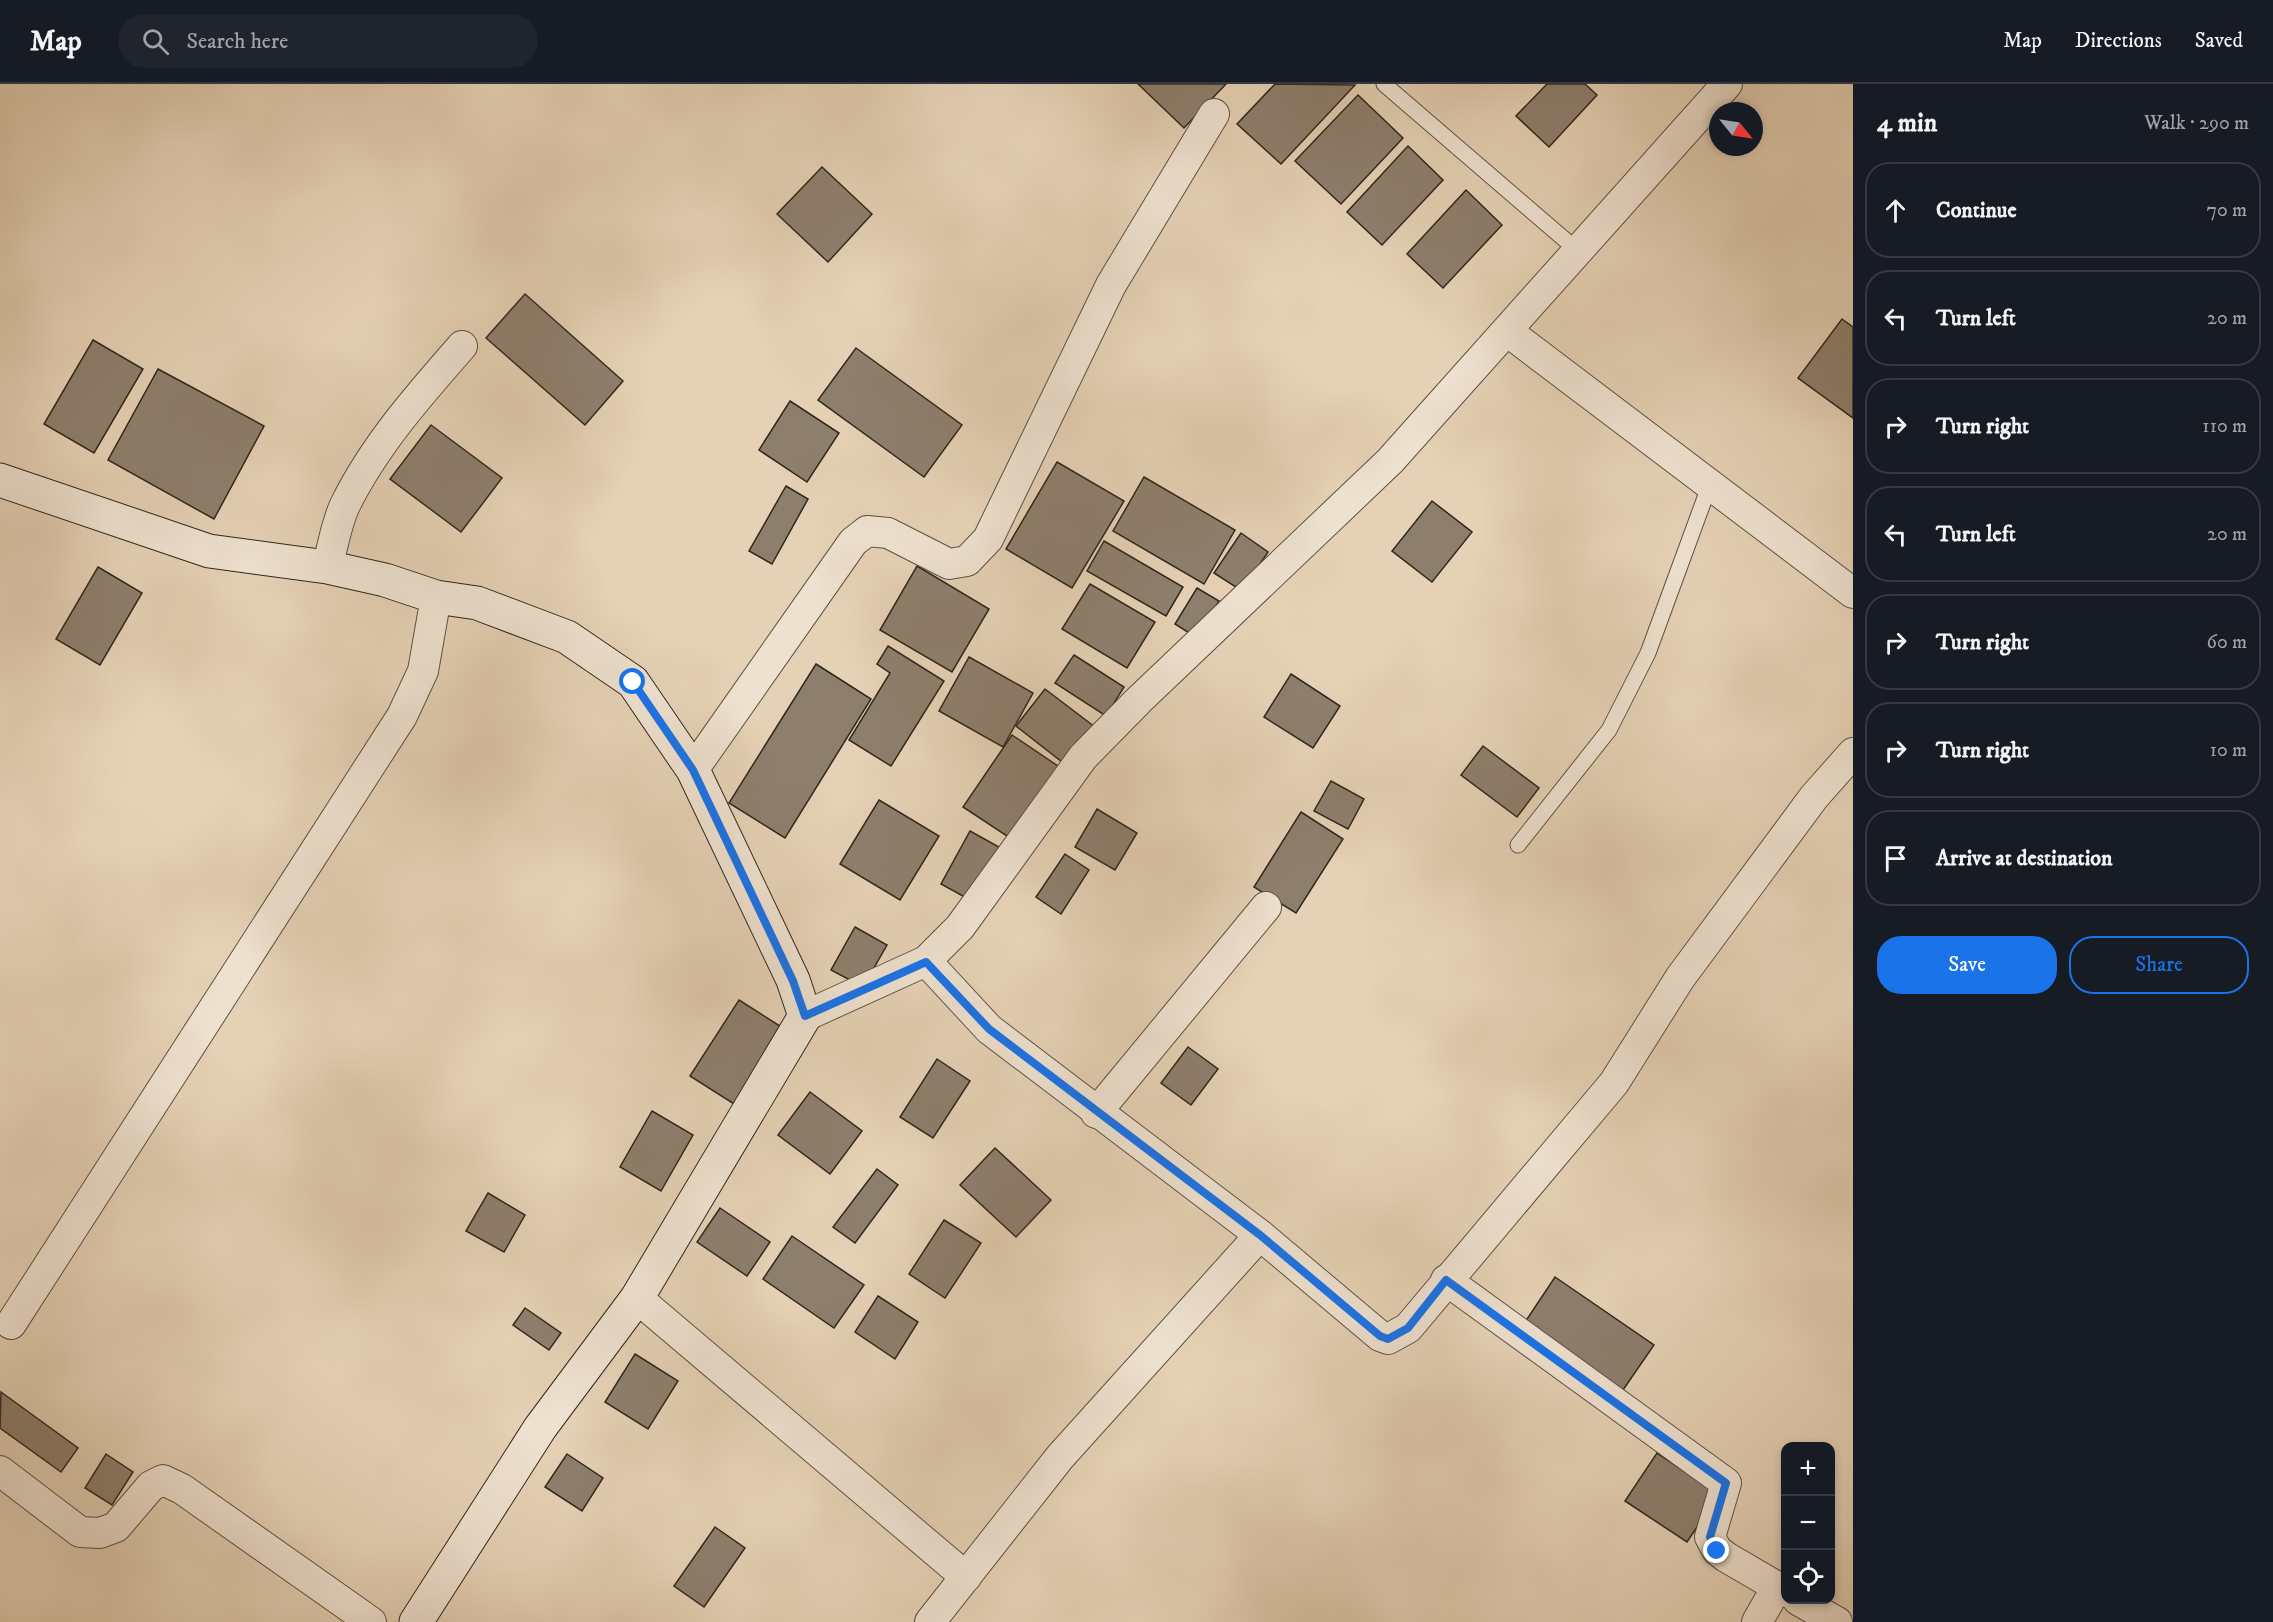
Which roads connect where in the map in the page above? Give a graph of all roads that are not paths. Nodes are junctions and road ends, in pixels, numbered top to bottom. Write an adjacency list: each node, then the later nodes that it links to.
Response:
1 (1383, 84): 4 (lane)
2 (1727, 84): 4 (street)
3 (1214, 114): 13 (street)
4 (1578, 251): 5 (street)
5 (1507, 331): 8 (street); 16 (street)
6 (462, 346): 9 (street)
7 (0, 480): 9 (street)
8 (1710, 484): 10 (street); 14 (lane)
9 (327, 567): 11 (street)
10 (1853, 593)
11 (436, 597): 13 (street); 22 (street)
12 (1853, 753): 20 (street)
13 (693, 770): 17 (street)
14 (1518, 845)
15 (1266, 907): 18 (street)
16 (926, 962): 17 (street); 18 (street)
17 (805, 1016): 21 (street)
18 (1096, 1113): 19 (street)
19 (1260, 1235): 20 (street); 24 (street)
20 (1446, 1280): 25 (street)
21 (637, 1298): 24 (street); 29 (street)
22 (12, 1324)
23 (0, 1471): 28 (street)
24 (966, 1576): 30 (street)
25 (1781, 1589)
26 (1781, 1599): 31 (street)
27 (1806, 1604): 32 (street)
28 (371, 1622)
29 (416, 1622)
30 (930, 1622)
31 (1757, 1622)
32 (1837, 1622)

